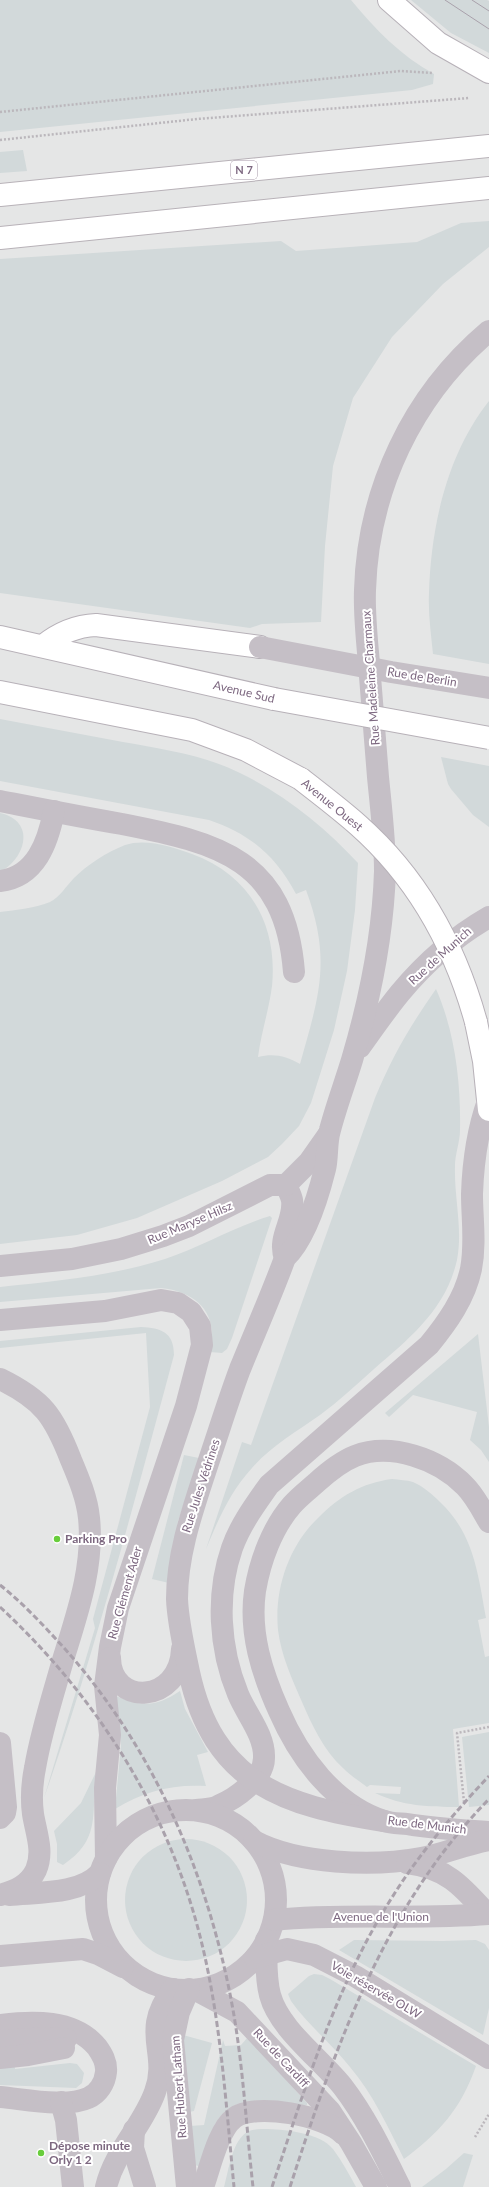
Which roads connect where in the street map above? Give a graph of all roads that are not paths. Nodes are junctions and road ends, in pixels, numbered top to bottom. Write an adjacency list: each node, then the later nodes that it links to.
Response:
1 (390, 0): 2 (main road)
2 (489, 72)
3 (489, 146): 5 (main road, N 7)
4 (489, 188): 6 (main road)
5 (0, 195)
6 (0, 238)
7 (489, 331): 19 (street, Rue Madeleine Charmaux)
8 (0, 637): 9 (main road, Avenue Sud)
9 (43, 646): 10 (main road); 13 (main road, Avenue Sud, bridge)
10 (260, 647): 11 (street, Rue de Berlin, bridge)
11 (489, 688)
12 (0, 692): 20 (main road, Avenue Ouest, bridge)
13 (489, 738)
14 (0, 801): 15 (street)
15 (54, 811): 16 (street); 18 (street)
16 (0, 882)
17 (489, 917): 19 (street, Rue de Munich)
18 (294, 972)
19 (352, 1058): 21 (street, Rue Jules Védrines)
20 (488, 1105): 31 (street)
21 (328, 1134): 22 (street); 23 (street, Rue Jules Védrines)
22 (286, 1186): 23 (street); 24 (street, Rue Maryse Hilsz)
23 (285, 1258): 28 (street, Rue Jules Védrines)
24 (0, 1266)
25 (0, 1320): 29 (street, Rue Clément Ader)
26 (0, 1379): 40 (street)
27 (489, 1522): 34 (street, Rue de Munich)
28 (182, 1639): 29 (street); 31 (street, Rue Jules Védrines)
29 (110, 1647): 39 (street, Rue Clément Ader)
30 (0, 1743): 33 (street)
31 (253, 1781): 32 (street); 34 (street, Rue Jules Védrines)
32 (197, 1810): 37 (street); 39 (street)
33 (0, 1818)
34 (384, 1821): 35 (street, Rue de Munich)
35 (489, 1832)
36 (489, 1840): 38 (street)
37 (254, 1841): 38 (street); 42 (street)
38 (391, 1862): 41 (street)
39 (103, 1866): 40 (street); 45 (street)
40 (0, 1895)
41 (488, 1914): 42 (street, Avenue de l'Union)
42 (274, 1920): 43 (street)
43 (263, 1950): 46 (street); 51 (street, Voie réservée OLW); 64 (street)
44 (0, 1956): 45 (street)
45 (131, 1972): 46 (street)
46 (186, 1989): 54 (street); 55 (street, Rue de Cardiff); 61 (street, Rue Hubert Latham)
47 (0, 2024): 49 (street)
48 (0, 2041): 49 (street)
49 (103, 2055): 50 (street); 53 (street)
50 (0, 2058)
51 (489, 2058)
52 (0, 2097): 53 (street)
53 (61, 2102): 56 (street)
54 (134, 2130): 57 (street); 58 (street); 59 (street); 60 (street)
55 (351, 2143): 62 (street, Rue de Cardiff); 63 (street, Rue de Cardiff)
56 (73, 2187)
57 (106, 2187)
58 (118, 2187)
59 (130, 2187)
60 (145, 2187)
61 (187, 2187)
62 (203, 2187)
63 (376, 2187)
64 (400, 2187)

